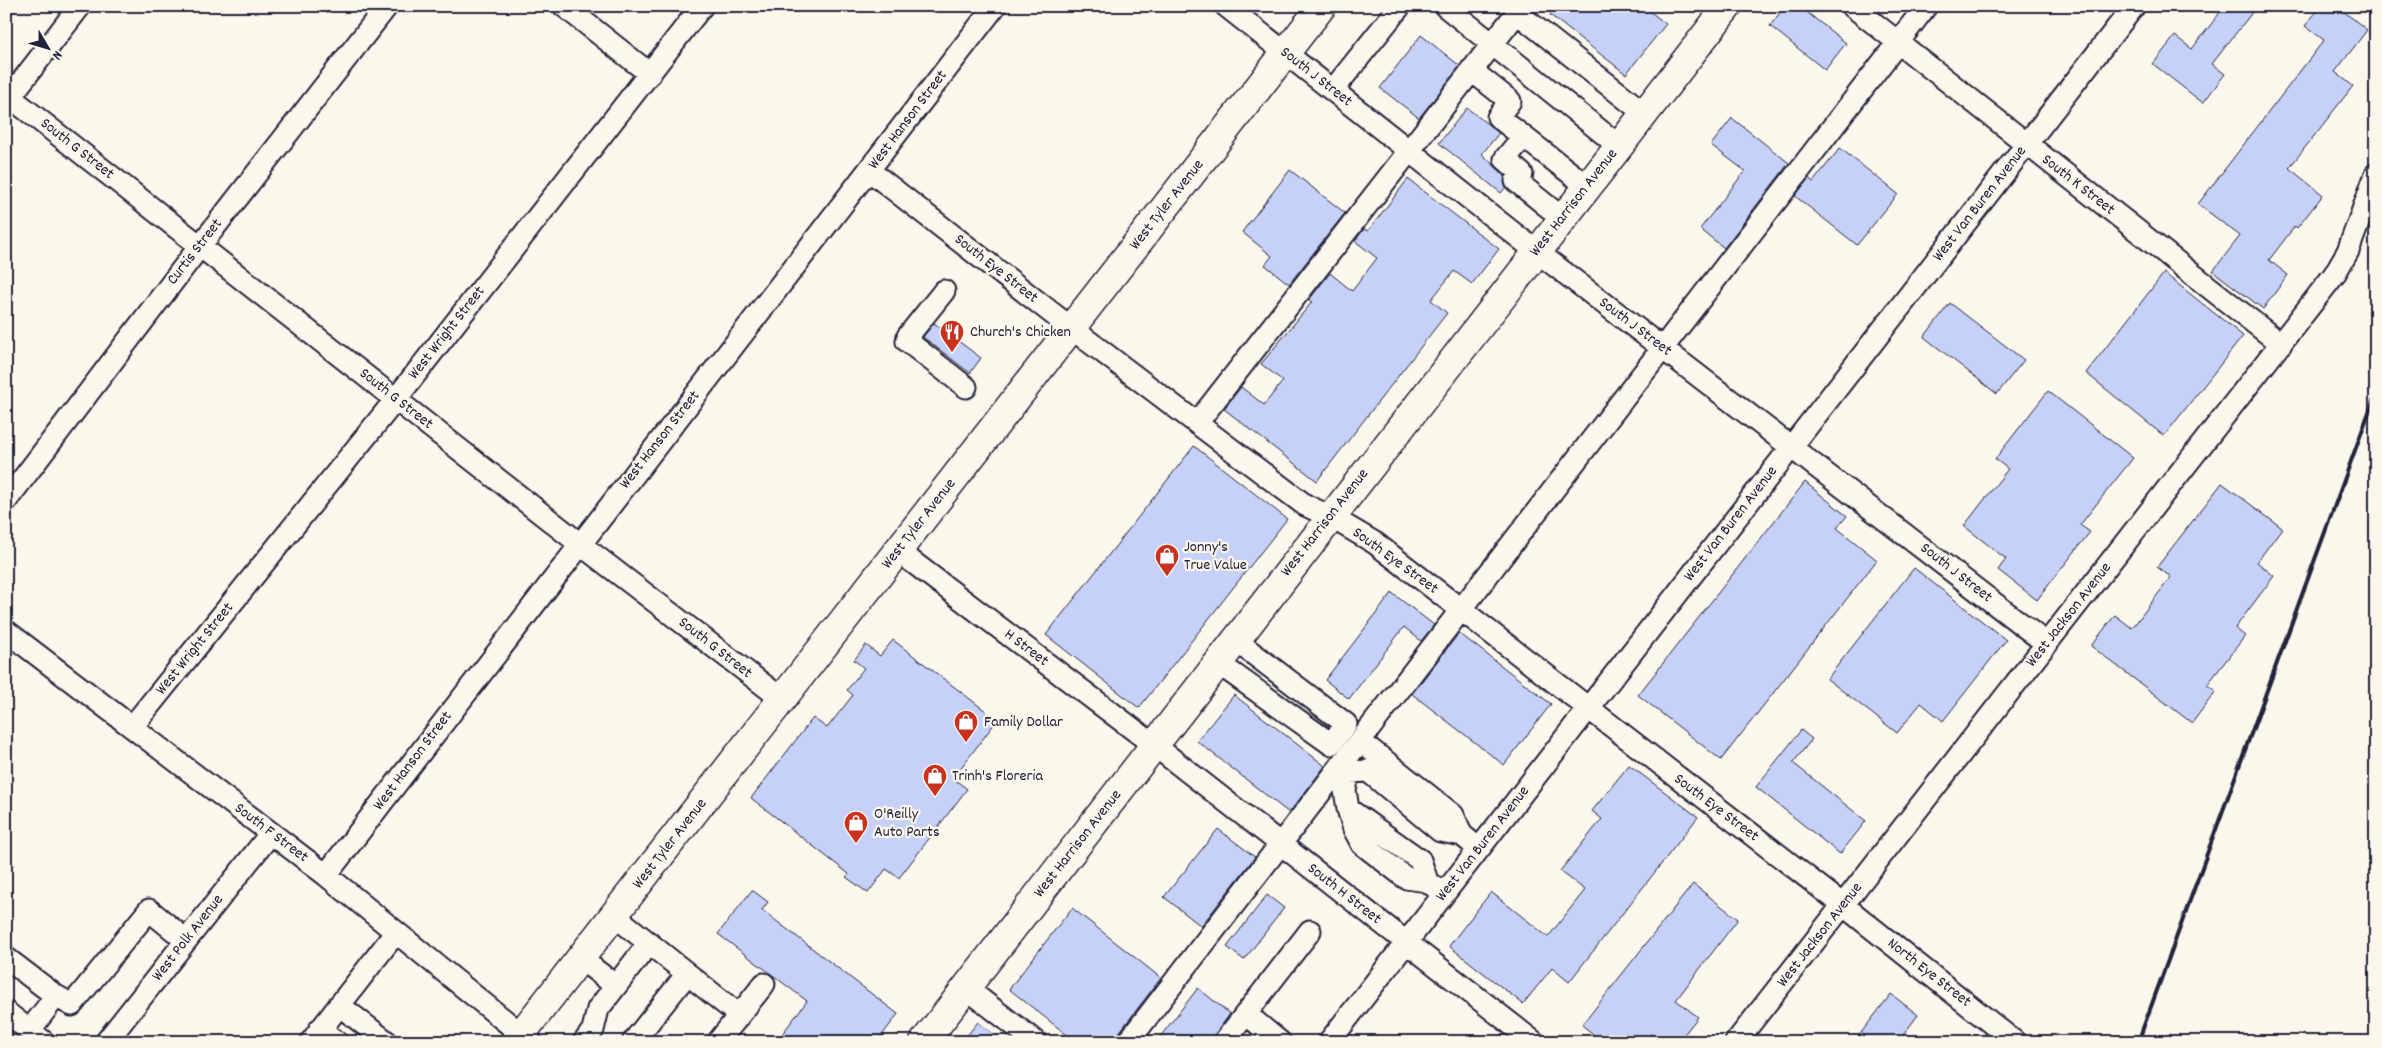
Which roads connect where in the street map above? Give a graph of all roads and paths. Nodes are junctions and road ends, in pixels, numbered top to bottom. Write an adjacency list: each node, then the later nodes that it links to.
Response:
1 (80, 6): 21 (street)
2 (387, 6): 31 (street, Curtis Street)
3 (564, 6): 19 (street)
4 (702, 6): 19 (street, West Wright Street)
5 (995, 6): 27 (street, West Hanson Street)
6 (1226, 6): 17 (street, South J Street)
7 (1322, 6): 17 (main road, West Tyler Avenue)
8 (1400, 6): 20 (street)
9 (1445, 6): 16 (street)
10 (1728, 6): 22 (main road, West Harrison Avenue)
11 (1852, 6): 15 (street, South K Street)
12 (1926, 6): 15 (street)
13 (2134, 6): 24 (street, West Van Buren Avenue)
14 (1519, 9): 16 (street); 22 (street)
15 (1898, 42): 24 (street, South K Street); 36 (street)
16 (1492, 43): 18 (street); 25 (street)
17 (1285, 53): 20 (street, South J Street); 34 (main road, West Tyler Avenue)
18 (1471, 70): 23 (street); 26 (street)
19 (650, 74): 38 (street, West Wright Street)
20 (1334, 90): 26 (street, South J Street)
21 (8, 99): 31 (street, South G Street)
22 (1644, 113): 25 (main road, West Harrison Avenue)
23 (1523, 137): 29 (street); 30 (street)
24 (2027, 144): 35 (street, South K Street); 40 (street, West Van Buren Avenue)
25 (1619, 146): 29 (main road, West Harrison Avenue)
26 (1409, 150): 32 (street, South J Street); 39 (street)
27 (870, 171): 34 (street, South Eye Street); 43 (street, West Hanson Street)
28 (2376, 174): 35 (street, West Jackson Avenue)
29 (1587, 186): 30 (main road, West Harrison Avenue)
30 (1562, 218): 32 (main road, West Harrison Avenue)
31 (200, 246): 38 (street, South G Street); 41 (street, Curtis Street)
32 (1536, 251): 36 (street, South J Street); 42 (main road, West Harrison Avenue)
33 (944, 291): 37 (street)
34 (1071, 328): 39 (street, South Eye Street); 44 (main road, West Tyler Avenue)
35 (2280, 344): 48 (street, West Jackson Avenue)
36 (1663, 348): 40 (street, South J Street); 45 (street)
37 (966, 386)
38 (396, 398): 43 (street, South G Street); 52 (street, West Wright Street)
39 (1197, 423): 42 (street, South Eye Street)
40 (1792, 446): 48 (street, South J Street); 51 (street, West Van Buren Avenue)
41 (6, 501)
42 (1330, 517): 45 (street, South Eye Street); 46 (main road, West Harrison Avenue)
43 (580, 544): 50 (street, South G Street); 61 (street, West Hanson Street)
44 (898, 551): 50 (main road, West Tyler Avenue); 55 (street, H Street)
45 (1460, 610): 51 (street, South Eye Street); 54 (street)
46 (1235, 640): 49 (main road, West Harrison Avenue); 53 (street)
47 (10, 642): 52 (street, South F Street)
48 (2047, 644): 63 (street, West Jackson Avenue)
49 (1218, 662): 53 (street); 55 (main road, West Harrison Avenue)
50 (782, 699): 64 (main road, West Tyler Avenue)
51 (1587, 709): 60 (street, West Van Buren Avenue); 63 (street, South Eye Street)
52 (132, 727): 57 (street, South F Street)
53 (1340, 733): 54 (street)
54 (1358, 743): 56 (street); 58 (street)
55 (1154, 745): 59 (street, South H Street); 75 (main road, West Harrison Avenue)
56 (1345, 769): 58 (street); 59 (street); 62 (street)
57 (271, 834): 61 (street, South F Street); 67 (street, West Polk Avenue)
58 (1462, 835): 60 (street)
59 (1280, 844): 68 (street, South H Street); 91 (street)
60 (1479, 849): 62 (street, West Van Buren Avenue)
61 (326, 875): 65 (street, South F Street)
62 (1444, 894): 68 (street, West Van Buren Avenue)
63 (1843, 905): 96 (street, West Jackson Avenue); 97 (street, North Eye Street)
64 (615, 916): 69 (street); 71 (main road, West Tyler Avenue)
65 (396, 932): 77 (street); 83 (street, South F Street)
66 (1310, 932): 79 (street)
67 (186, 940): 76 (street); 84 (street, West Polk Avenue)
68 (1406, 942): 94 (street, West Van Buren Avenue); 95 (street, South H Street)
69 (649, 943): 72 (street); 74 (street)
70 (6, 958): 76 (street)
71 (581, 959): 74 (street); 83 (main road, West Tyler Avenue)
72 (687, 974): 80 (street); 87 (street)
73 (764, 984): 80 (street)
74 (616, 986): 86 (street)
75 (966, 988): 89 (main road, West Harrison Avenue); 90 (street)
76 (56, 996): 81 (street)
77 (339, 1005): 82 (street); 85 (street)
78 (6, 1012): 81 (street)
79 (1246, 1014): 92 (street); 93 (street)
80 (739, 1015): 88 (street)
81 (37, 1036)
82 (323, 1038)
83 (522, 1039)
84 (106, 1042)
85 (386, 1042)
86 (584, 1042)
87 (633, 1042)
88 (718, 1042)
89 (924, 1042)
90 (1036, 1042)
91 (1128, 1042)
92 (1224, 1042)
93 (1280, 1042)
94 (1329, 1042)
95 (1534, 1042)
96 (1736, 1042)
97 (2015, 1042)

